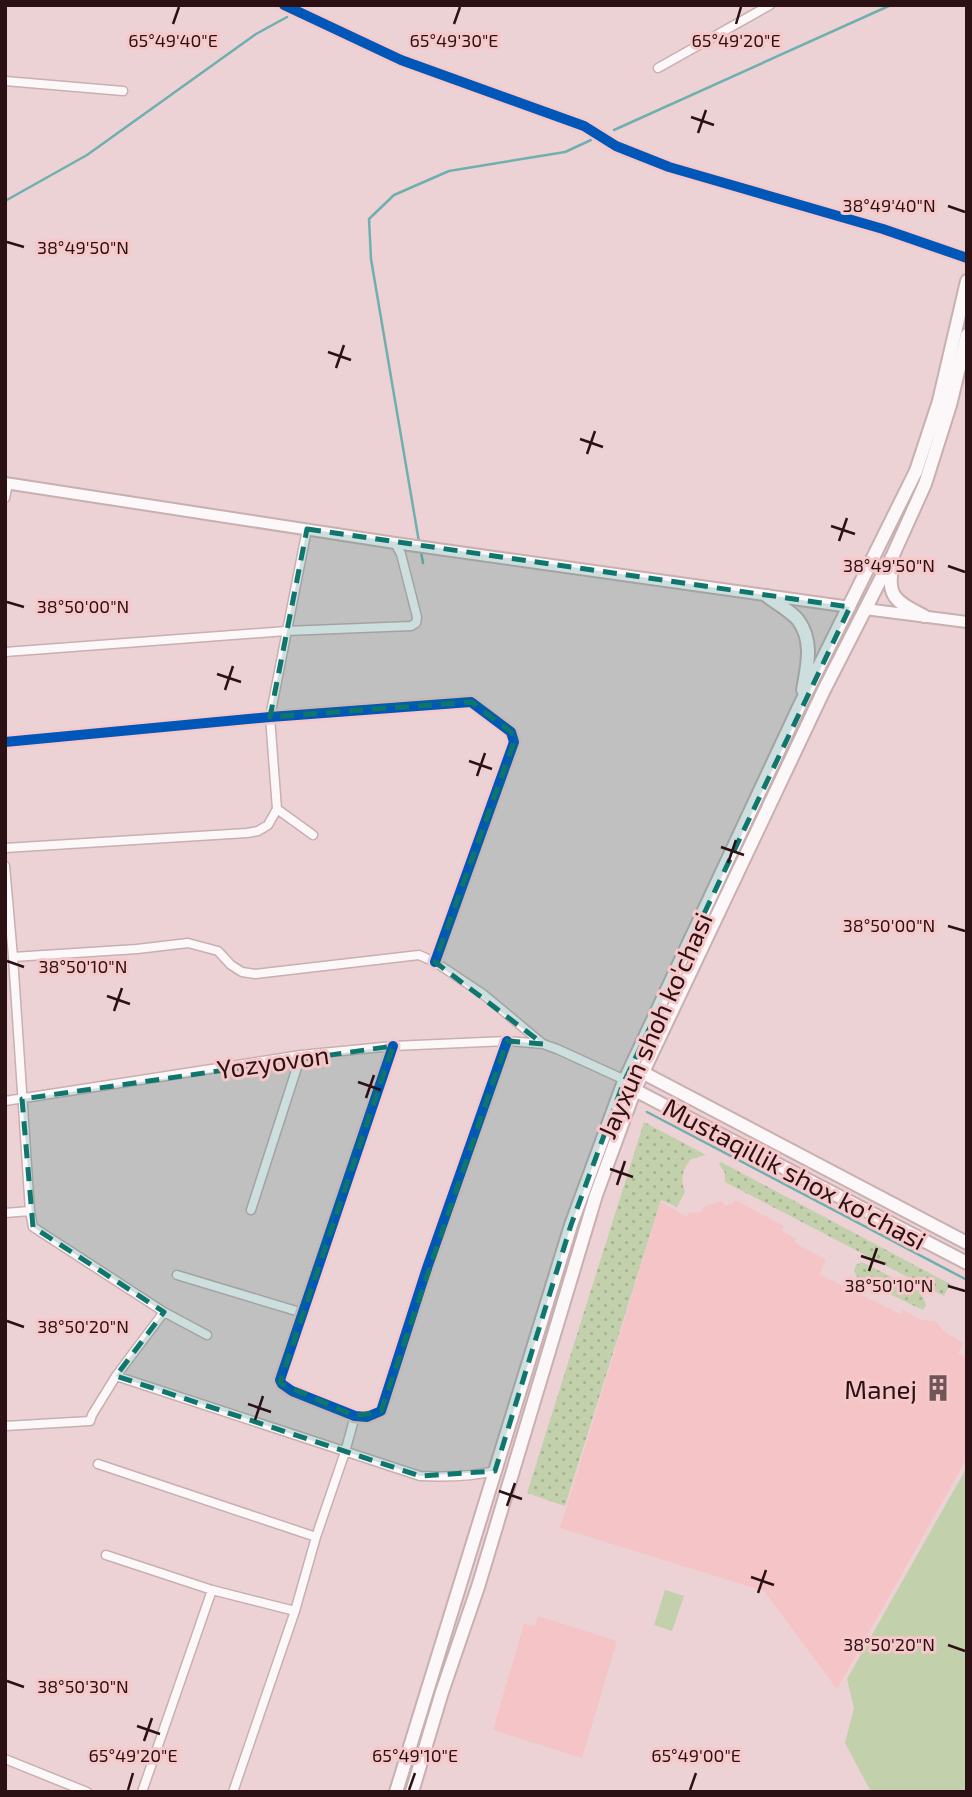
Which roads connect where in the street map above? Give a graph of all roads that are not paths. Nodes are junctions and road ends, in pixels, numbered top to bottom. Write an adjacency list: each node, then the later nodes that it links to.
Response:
1 (286, 5): 6 (street)
2 (770, 5): 3 (street)
3 (658, 68)
4 (5, 81): 5 (street)
5 (123, 91)
6 (967, 258)
7 (967, 281): 15 (main road, Jayxun shoh ko'chasi)
8 (967, 335): 11 (main road, Jayxun shoh ko'chasi)
9 (6, 483): 10 (street); 12 (main road)
10 (5, 498)
11 (905, 528): 16 (main road, Jayxun shoh ko'chasi); 17 (main road)
12 (307, 529): 13 (main road); 19 (street)
13 (395, 543): 14 (main road); 19 (street)
14 (767, 596): 15 (main road); 21 (main road)
15 (850, 607): 21 (main road, Jayxun shoh ko'chasi)
16 (866, 609): 17 (main road); 36 (main road, Jayxun shoh ko'chasi)
17 (924, 616): 18 (main road)
18 (967, 622)
19 (286, 631): 20 (street); 22 (street)
20 (5, 652)
21 (799, 707): 35 (main road, Jayxun shoh ko'chasi)
22 (271, 717): 23 (street); 24 (street); 30 (street)
23 (5, 742)
24 (277, 809): 25 (street); 26 (street)
25 (313, 835)
26 (5, 848)
27 (5, 866): 28 (street)
28 (6, 891): 29 (street)
29 (13, 957): 30 (street); 38 (street)
30 (435, 962): 32 (street)
31 (507, 1041): 32 (street, Yozyovon); 33 (street, Yozyovon); 50 (street)
32 (543, 1044): 37 (street)
33 (393, 1046): 34 (street, Yozyovon); 47 (street)
34 (300, 1055): 38 (street, Yozyovon); 40 (street)
35 (631, 1067): 36 (main road, Mustaqillik shox ko'chasi); 37 (main road, Jayxun shoh ko'chasi)
36 (643, 1073): 37 (main road, Jayxun shoh ko'chasi); 43 (main road, Mustaqillik shox ko'chasi)
37 (628, 1085): 44 (main road, Mustaqillik shox ko'chasi); 54 (main road, Jayxun shoh ko'chasi); 64 (main road, Jayxun shoh ko'chasi)
38 (22, 1099): 39 (street, Yozyovon); 41 (street)
39 (5, 1101)
40 (251, 1210)
41 (30, 1211): 42 (street); 46 (street)
42 (5, 1213)
43 (967, 1243)
44 (967, 1263)
45 (177, 1275): 47 (street)
46 (164, 1312): 48 (street); 49 (street)
47 (303, 1313): 50 (street)
48 (207, 1335)
49 (116, 1376): 51 (street); 52 (street)
50 (355, 1416): 52 (street)
51 (5, 1426)
52 (345, 1452): 54 (street); 55 (street)
53 (98, 1464): 55 (street)
54 (495, 1471): 63 (main road, Jayxun shoh ko'chasi)
55 (316, 1537): 58 (street)
56 (106, 1555): 57 (street)
57 (212, 1590): 58 (street); 61 (street)
58 (295, 1611): 62 (street)
59 (5, 1759): 60 (street)
60 (87, 1792)
61 (142, 1792)
62 (233, 1792)
63 (396, 1792)
64 (412, 1792)

